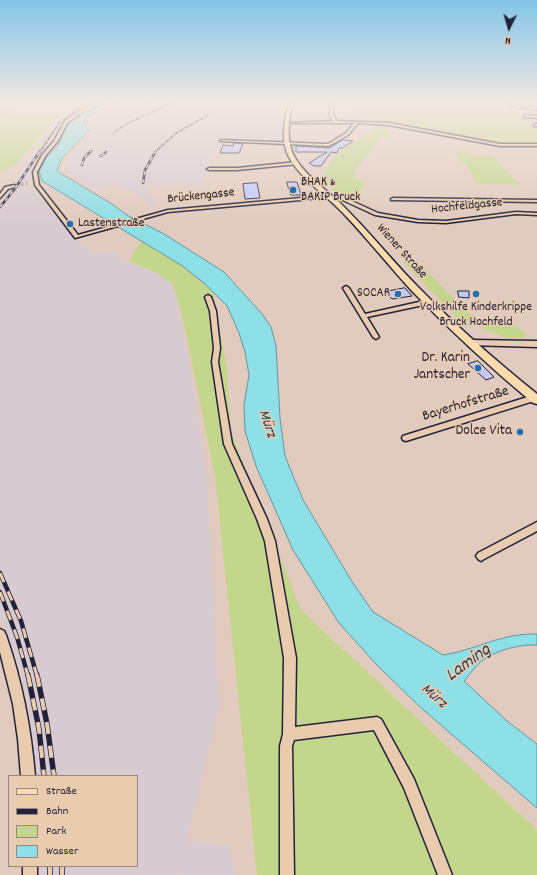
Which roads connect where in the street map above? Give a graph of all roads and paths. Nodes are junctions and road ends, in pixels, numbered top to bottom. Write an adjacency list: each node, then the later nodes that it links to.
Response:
1 (55, 143): 9 (street)
2 (263, 143): 5 (street)
3 (332, 143): 5 (street)
4 (489, 143): 6 (street)
5 (289, 144): 7 (main road, Wiener Straße)
6 (537, 145)
7 (297, 163): 8 (street); 12 (main road, Wiener Straße)
8 (209, 169)
9 (36, 182): 10 (street); 12 (street, Brückengasse)
10 (28, 183)
11 (14, 186): 13 (street)
12 (331, 196): 16 (street, Hochfeldgasse); 19 (main road, Wiener Straße)
13 (0, 197)
14 (393, 199): 15 (street, Hochfeldgasse)
15 (537, 201)
16 (537, 214)
17 (346, 288): 20 (street)
18 (208, 297): 29 (street)
19 (428, 302): 20 (street); 22 (main road, Wiener Straße)
20 (363, 316): 21 (street)
21 (376, 337)
22 (471, 343): 23 (main road); 24 (main road, Wiener Straße)
23 (537, 344)
24 (536, 399): 25 (street, Bayerhofstraße)
25 (406, 438)
26 (537, 526): 27 (street)
27 (481, 556)
28 (0, 635): 30 (street)
29 (289, 734): 31 (street); 32 (street)
30 (28, 775)
31 (287, 875)
32 (445, 875)

